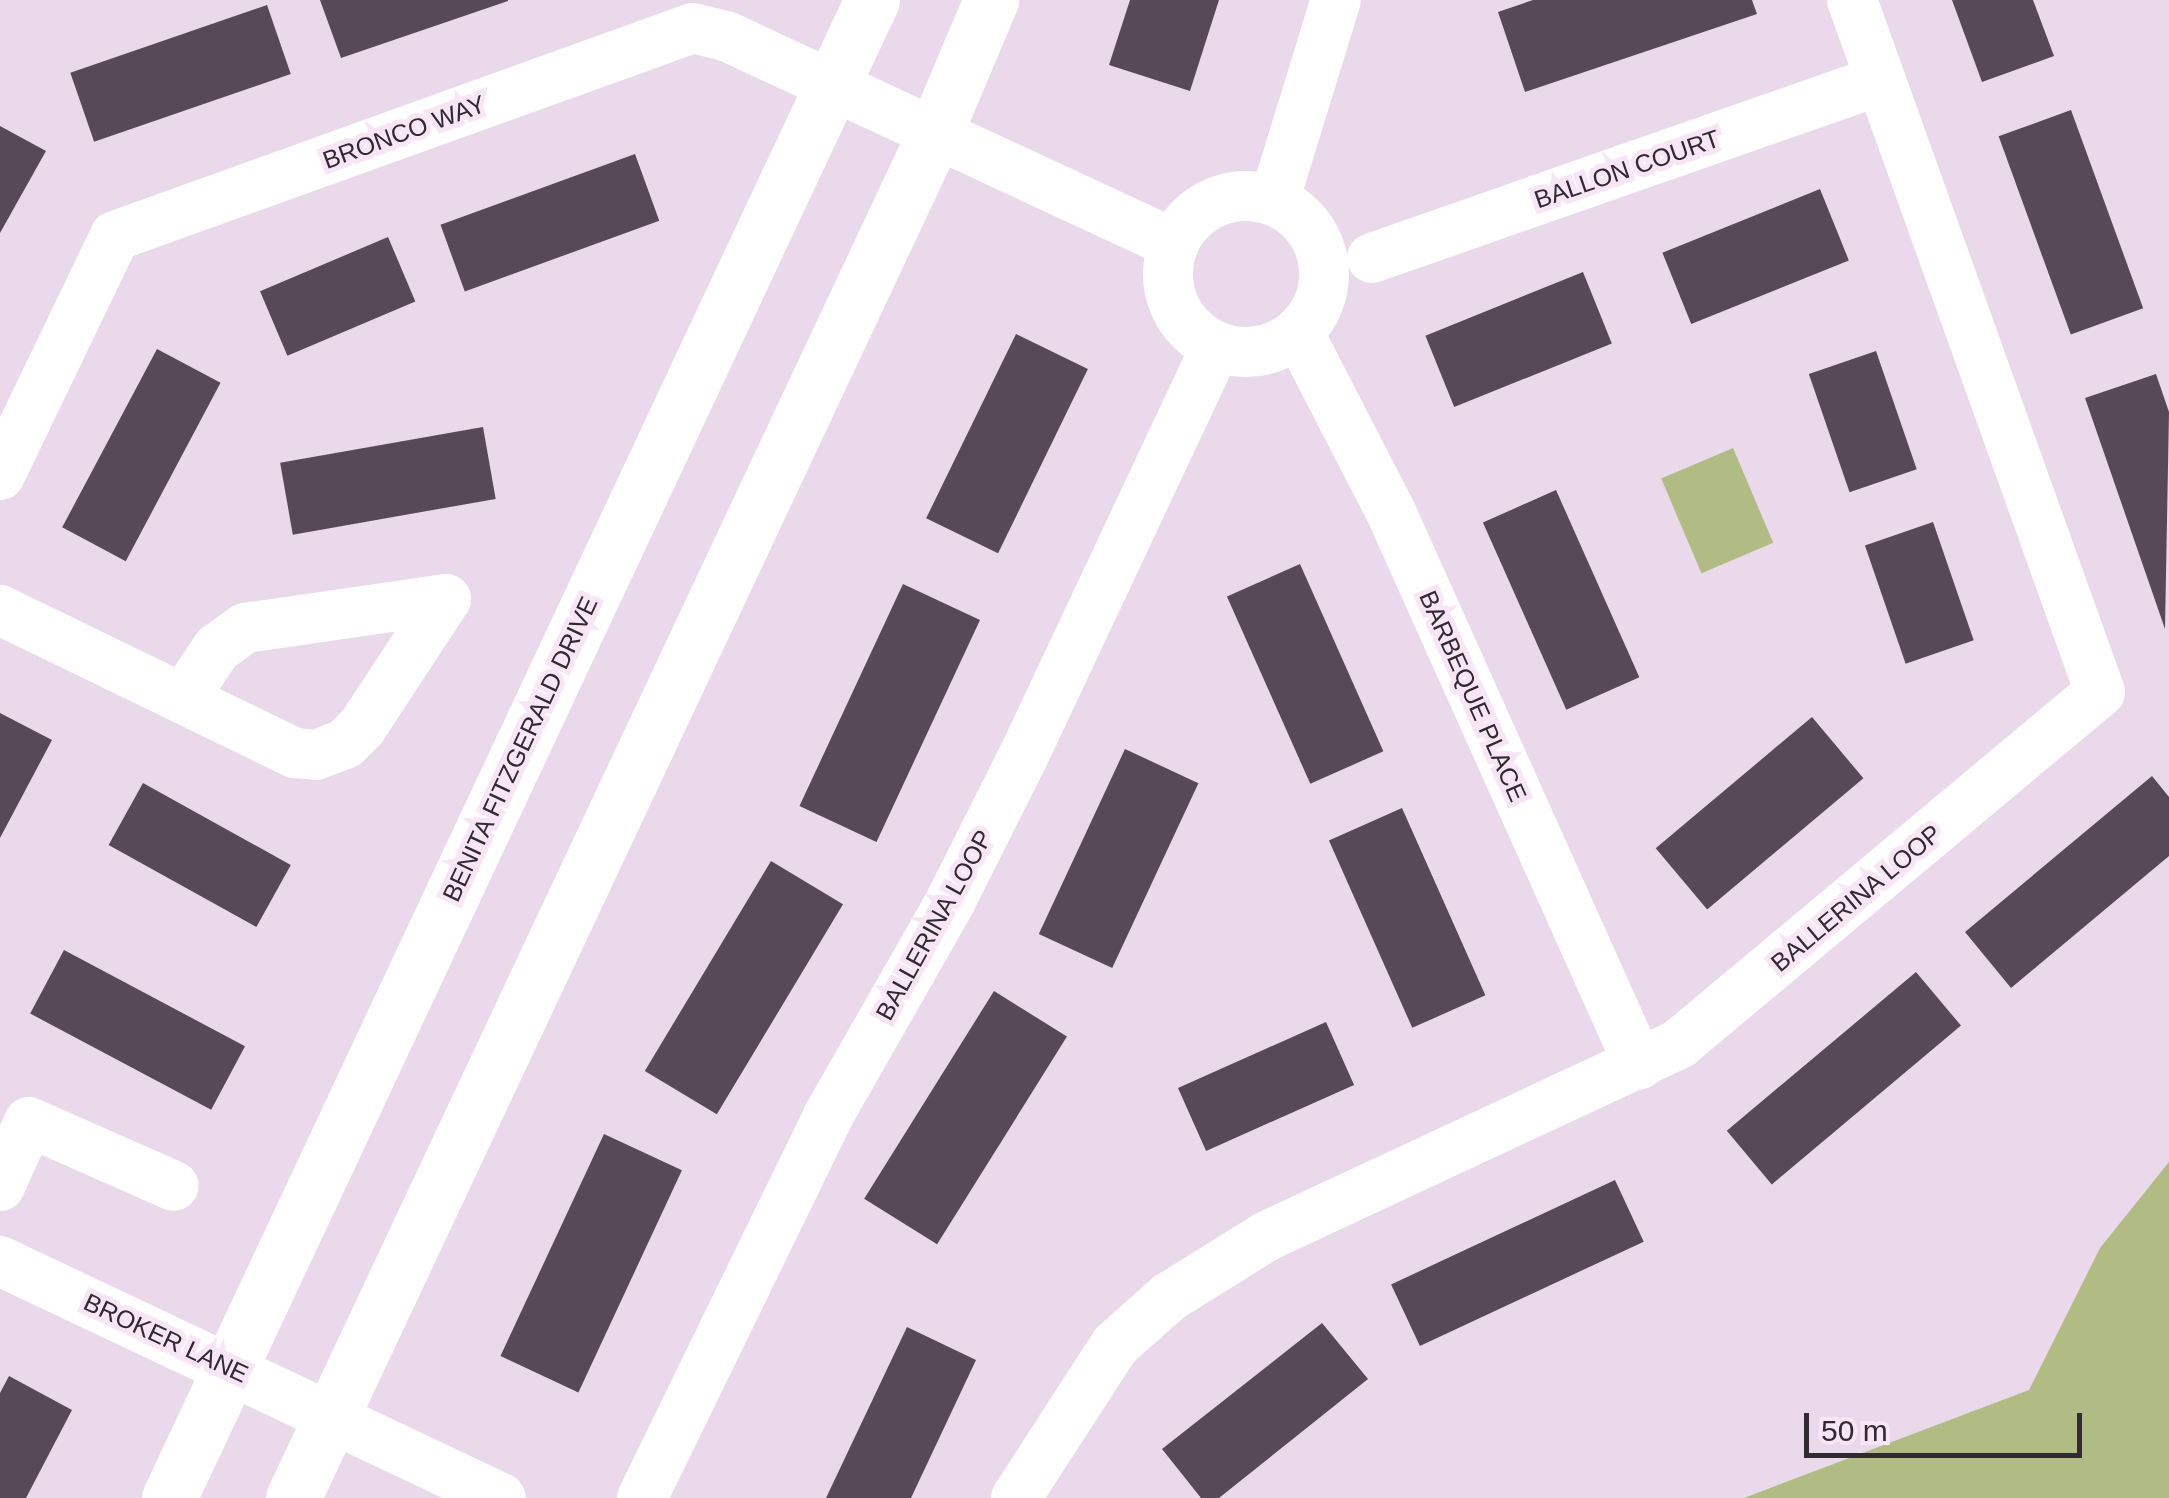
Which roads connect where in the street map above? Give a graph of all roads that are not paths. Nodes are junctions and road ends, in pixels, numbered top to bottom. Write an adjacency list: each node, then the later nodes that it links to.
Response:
1 (872, 0): 6 (main road, BENITA FITZGERALD DRIVE)
2 (991, 0): 7 (main road)
3 (1336, 0): 8 (street)
4 (1852, 0): 5 (street, BALLERINA LOOP)
5 (1881, 80): 10 (street, BALLON COURT); 16 (street, BALLERINA LOOP)
6 (834, 91): 7 (street, BRONCO WAY); 13 (street, BRONCO WAY); 20 (main road, BENITA FITZGERALD DRIVE)
7 (934, 135): 9 (street); 21 (main road)
8 (1274, 200): 9 (street); 11 (street)
9 (1174, 244): 12 (street)
10 (1372, 258)
11 (1298, 332): 12 (street); 16 (street, BARBEQUE PLACE)
12 (1216, 346): 25 (street, BALLERINA LOOP)
13 (0, 475)
14 (0, 610): 15 (street)
15 (183, 699): 15 (street)
16 (1638, 1065): 26 (street, BALLERINA LOOP)
17 (0, 1186): 18 (street)
18 (174, 1186)
19 (0, 1261): 20 (street, BROKER LANE)
20 (230, 1367): 21 (street, BROKER LANE); 22 (main road, BENITA FITZGERALD DRIVE)
21 (331, 1418): 23 (main road); 24 (street, BROKER LANE)
22 (168, 1498)
23 (293, 1498)
24 (501, 1498)
25 (642, 1498)
26 (1016, 1498)

